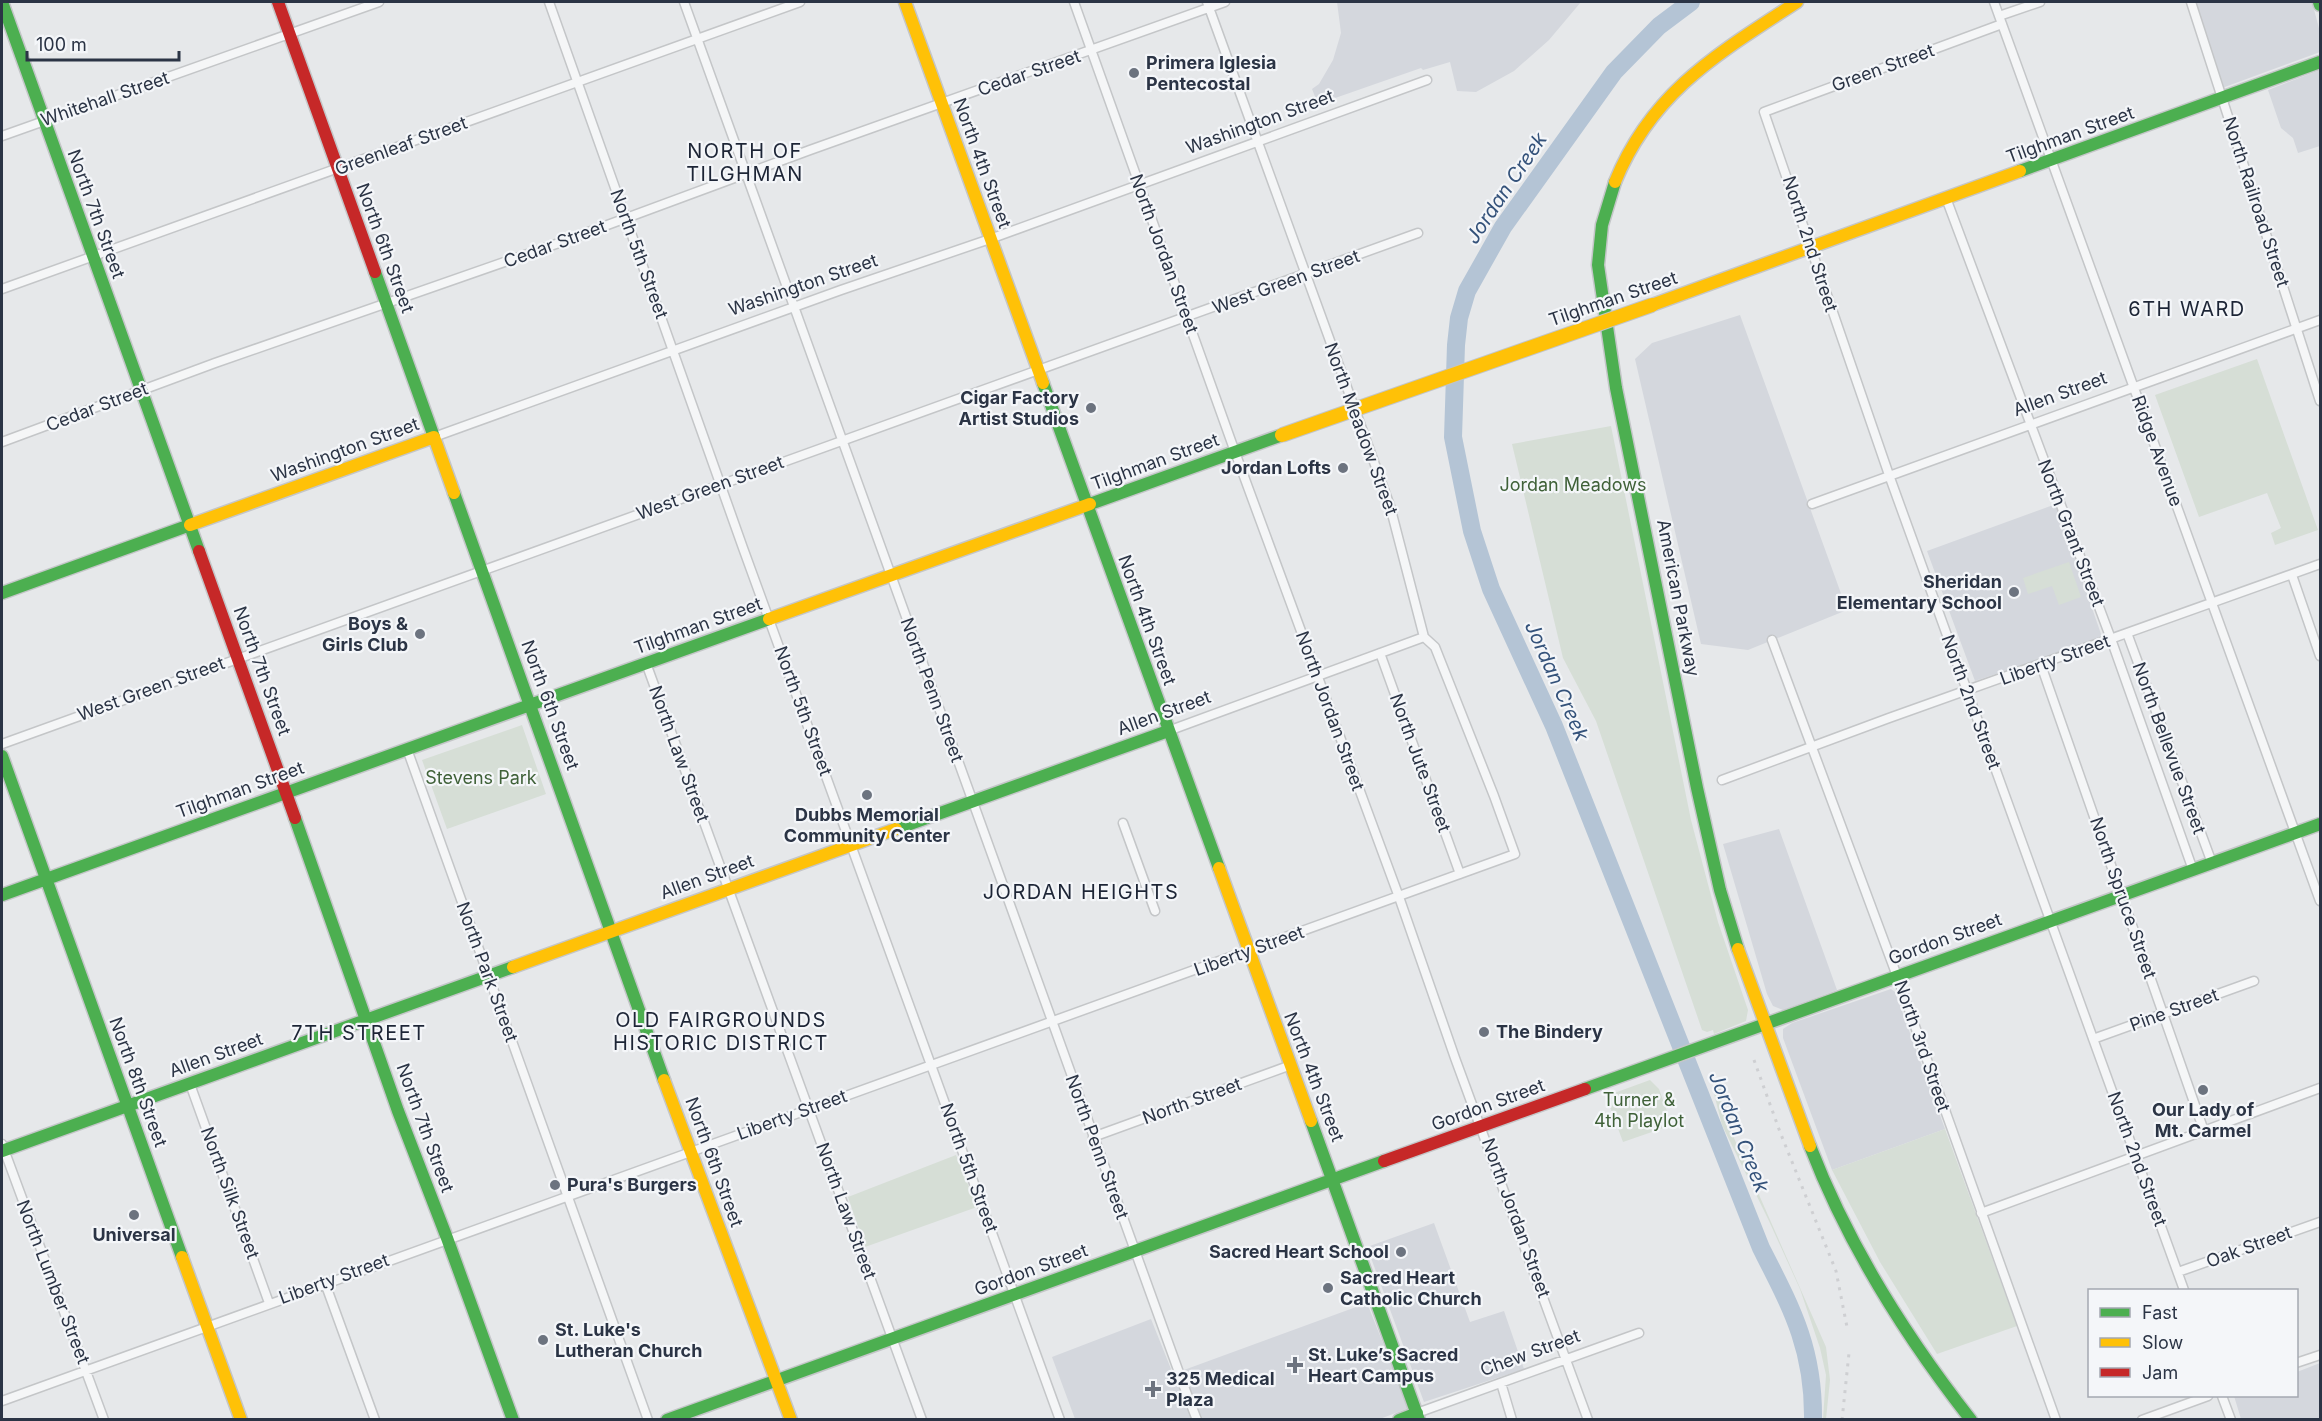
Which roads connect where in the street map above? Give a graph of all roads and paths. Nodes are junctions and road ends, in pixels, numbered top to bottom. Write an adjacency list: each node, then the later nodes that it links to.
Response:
1 (2, 2): 25 (main road, North 7th Street)
2 (278, 2): 16 (main road, North 6th Street)
3 (379, 2): 16 (street, Whitehall Street)
4 (549, 2): 21 (street, North 5th Street)
5 (684, 2): 17 (street, North Penn Street)
6 (800, 2): 17 (street, Greenleaf Street)
7 (905, 2): 23 (main road, North 4th Street)
8 (1074, 2): 18 (street, North Jordan Street)
9 (1225, 2): 14 (street, Cedar Street)
10 (1797, 2): 111 (main road, American Parkway)
11 (1994, 2): 15 (street, Ridge Avenue)
12 (2040, 2): 15 (street, Green Street)
13 (2191, 2): 22 (street, North Railroad Street)
14 (1208, 4): 18 (street, Cedar Street); 27 (street, North Meadow Street)
15 (2001, 20): 24 (street, Green Street); 28 (street, Ridge Avenue)
16 (289, 34): 25 (street, Whitehall Street); 29 (main road, North 6th Street)
17 (697, 38): 21 (street, Greenleaf Street); 30 (street, North Penn Street)
18 (1091, 50): 23 (street, Cedar Street); 31 (street, North Jordan Street)
19 (2320, 62): 22 (main road, Tilghman Street)
20 (1427, 80): 27 (street, Washington Street)
21 (577, 82): 29 (street, Greenleaf Street); 33 (street, North 5th Street)
22 (2222, 98): 28 (main road, Tilghman Street); 44 (street, North Railroad Street)
23 (942, 103): 30 (street, Cedar Street); 35 (main road, North 4th Street)
24 (1764, 112): 36 (street, North 2nd Street)
25 (44, 121): 26 (street, Whitehall Street); 37 (main road, North 7th Street)
26 (2, 136)
27 (1257, 142): 31 (street, Washington Street); 38 (street, North Meadow Street)
28 (2051, 160): 32 (main road, Tilghman Street); 47 (street, Ridge Avenue)
29 (338, 169): 37 (street, Greenleaf Street); 40 (main road, North 6th Street)
30 (746, 174): 33 (street, Cedar Street); 41 (street, North Penn Street)
31 (1140, 185): 35 (street, Washington Street); 42 (street, North Jordan Street)
32 (1946, 198): 36 (main road, Tilghman Street); 50 (street, North Grant Street)
33 (626, 218): 40 (street, Cedar Street); 45 (street, North 5th Street)
34 (1418, 233): 38 (street, West Green Street)
35 (990, 239): 41 (street, Washington Street); 46 (main road, North 4th Street)
36 (1812, 246): 54 (main road, Tilghman Street, bridge); 55 (street, North 2nd Street)
37 (93, 258): 39 (street, Greenleaf Street); 48 (main road, North 7th Street)
38 (1305, 275): 42 (street, West Green Street); 68 (street, North Meadow Street)
39 (2, 289)
40 (386, 303): 48 (street, Cedar Street); 51 (main road, North 6th Street)
41 (794, 307): 45 (street, Washington Street); 53 (street, North Penn Street)
42 (1187, 318): 46 (street, West Green Street); 54 (street, North Jordan Street)
43 (2320, 320): 44 (street, Allen Street)
44 (2297, 328): 47 (street, Allen Street); 49 (street, North Railroad Street)
45 (674, 350): 51 (street, Washington Street); 56 (street, North 5th Street)
46 (1038, 372): 53 (street, West Green Street); 58 (main road, North 4th Street)
47 (2134, 387): 50 (street, Allen Street); 65 (street, Ridge Avenue)
48 (142, 390): 52 (street, Cedar Street); 59 (main road, North 7th Street)
49 (2320, 402)
50 (2029, 424): 55 (street, Allen Street); 69 (street, North Grant Street)
51 (434, 437): 59 (main road, Washington Street); 61 (main road, North 6th Street)
52 (2, 442)
53 (843, 442): 56 (street, West Green Street); 62 (street, North Penn Street)
54 (1235, 452): 58 (main road, Tilghman Street); 76 (street, North Jordan Street)
55 (1889, 475): 57 (street, Allen Street); 77 (street, North 2nd Street)
56 (721, 484): 61 (street, West Green Street); 66 (street, North 5th Street)
57 (1812, 504)
58 (1087, 505): 62 (main road, Tilghman Street); 79 (main road, North 4th Street)
59 (190, 525): 64 (main road, Washington Street); 73 (main road, North 7th Street)
60 (2320, 564): 63 (street, Liberty Street)
61 (480, 571): 73 (street, West Green Street); 78 (main road, North 6th Street)
62 (890, 575): 66 (main road, Tilghman Street); 86 (street, North Penn Street)
63 (2292, 575): 65 (street, Liberty Street); 72 (street)
64 (2, 593)
65 (2212, 603): 67 (street, Liberty Street); 89 (street, Ridge Avenue)
66 (770, 619): 74 (main road, Tilghman Street); 90 (street, North 5th Street)
67 (2127, 633): 69 (street, Liberty Street); 92 (street, North Bellevue Street)
68 (1424, 637): 71 (street, Allen Street); 91 (street, North Meadow Street)
69 (2111, 639): 75 (street, Liberty Street); 93 (street, North Grant Street)
70 (1772, 640): 81 (street, North 3rd Street)
71 (1380, 653): 76 (street, Allen Street); 94 (street, North Jute Street)
72 (2320, 656)
73 (238, 658): 80 (street, West Green Street); 85 (main road, North 7th Street)
74 (646, 663): 78 (main road, Tilghman Street); 96 (street, North Law Street)
75 (2041, 665): 77 (street, Liberty Street); 97 (street, North Spruce Street)
76 (1318, 676): 79 (street, Allen Street); 99 (street, North Jordan Street)
77 (1967, 691): 81 (street, Liberty Street); 102 (street, North 2nd Street)
78 (531, 704): 82 (main road, Tilghman Street); 103 (main road, North 6th Street)
79 (1168, 730): 86 (main road, Allen Street); 104 (main road, North 4th Street)
80 (2, 744)
81 (1812, 746): 84 (street, Liberty Street); 106 (street, North 3rd Street)
82 (407, 749): 85 (main road, Tilghman Street); 105 (street, North Park Street)
83 (2, 756): 95 (main road, North 8th Street)
84 (1722, 780)
85 (287, 794): 95 (main road, Tilghman Street); 109 (main road, North 7th Street)
86 (972, 801): 90 (main road, Allen Street); 110 (street, North Penn Street)
87 (1123, 823): 101 (street)
88 (2320, 824): 89 (main road, Gordon Street)
89 (2296, 833): 92 (main road, Gordon Street); 100 (street, Ridge Avenue)
90 (852, 844): 96 (main road, Allen Street); 113 (street, North 5th Street)
91 (1515, 854): 94 (street, Liberty Street)
92 (2212, 863): 93 (main road, Gordon Street)
93 (2193, 870): 97 (main road, Gordon Street)
94 (1460, 874): 99 (street, Liberty Street)
95 (46, 879): 98 (main road, Tilghman Street); 117 (main road, North 8th Street)
96 (729, 888): 103 (main road, Allen Street); 118 (street, North Law Street)
97 (2123, 894): 102 (main road, Gordon Street); 108 (street, North Spruce Street)
98 (2, 895)
99 (1399, 897): 104 (street, Liberty Street); 119 (street, North Jordan Street)
100 (2320, 901)
101 (1155, 911)
102 (2050, 920): 106 (main road, Gordon Street); 112 (street, North 2nd Street)
103 (611, 930): 105 (main road, Allen Street); 123 (main road, North 6th Street)
104 (1249, 951): 110 (street, Liberty Street); 114 (main road, North 4th Street)
105 (489, 976): 109 (main road, Allen Street); 126 (street, North Park Street)
106 (1897, 976): 111 (main road, Gordon Street); 127 (street, North 3rd Street)
107 (2254, 981): 108 (street, Pine Street)
108 (2164, 1014): 112 (street, Pine Street); 120 (street, North Spruce Street)
109 (367, 1020): 115 (main road, Allen Street); 129 (main road, North 7th Street)
110 (1052, 1022): 113 (street, Liberty Street); 121 (street, North Penn Street)
111 (1764, 1025): 119 (main road, Gordon Street); 162 (main road, American Parkway)
112 (2093, 1039): 124 (street, North 2nd Street)
113 (932, 1064): 118 (street, Liberty Street); 134 (street, North 5th Street)
114 (1291, 1065): 121 (street, North Street); 125 (main road, North 4th Street)
115 (190, 1084): 117 (main road, Allen Street); 135 (street, North Silk Street)
116 (2320, 1088): 120 (street)
117 (128, 1106): 122 (main road, Allen Street); 136 (main road, North 8th Street)
118 (808, 1109): 123 (street, Liberty Street); 138 (street, North Law Street)
119 (1482, 1127): 125 (main road, Gordon Street); 140 (street, North Jordan Street)
120 (2204, 1131): 124 (street)
121 (1093, 1137): 130 (street, North Penn Street)
122 (2, 1148): 142 (street, North Lumber Street)
123 (690, 1151): 126 (street, Liberty Street); 143 (main road, North 6th Street)
124 (2136, 1156): 127 (street); 131 (street, North 2nd Street)
125 (1333, 1180): 130 (main road, Gordon Street); 148 (main road, North 4th Street)
126 (568, 1195): 129 (street, Liberty Street); 153 (street, North Park Street)
127 (1981, 1213): 163 (street, North 3rd Street)
128 (2320, 1222): 131 (street, Oak Street)
129 (447, 1238): 132 (street, Liberty Street); 152 (main road, North 7th Street)
130 (1134, 1251): 134 (main road, Gordon Street); 158 (street, North Penn Street)
131 (2178, 1272): 133 (street, North 2nd Street)
132 (325, 1283): 135 (street, Liberty Street); 151 (street)
133 (2184, 1289)
134 (1016, 1295): 138 (main road, Gordon Street); 157 (street, North 5th Street)
135 (269, 1303): 136 (street, Liberty Street)
136 (207, 1326): 142 (street, Liberty Street); 150 (main road, North 8th Street)
137 (1639, 1333): 140 (street, Chew Street)
138 (892, 1339): 143 (main road, Gordon Street); 156 (street, North Law Street)
139 (2320, 1355): 141 (street)
140 (1567, 1359): 144 (street, Chew Street); 161 (street, North Jordan Street)
141 (2298, 1362)
142 (86, 1370): 147 (street, Liberty Street); 149 (street, North Lumber Street)
143 (776, 1381): 154 (main road, Gordon Street); 155 (main road, North 6th Street)
144 (1501, 1383): 148 (street, Chew Street); 160 (street)
145 (2202, 1397): 164 (street)
146 (2223, 1397): 165 (street)
147 (2, 1401)
148 (1418, 1416): 159 (main road, Chew Street)
149 (104, 1419)
150 (241, 1419)
151 (375, 1419)
152 (513, 1419)
153 (648, 1419)
154 (667, 1419)
155 (791, 1419)
156 (922, 1419)
157 (1060, 1419)
158 (1197, 1419)
159 (1399, 1419)
160 (1512, 1419)
161 (1588, 1419)
162 (1971, 1419)
163 (2056, 1419)
164 (2142, 1419)
165 (2231, 1419)

